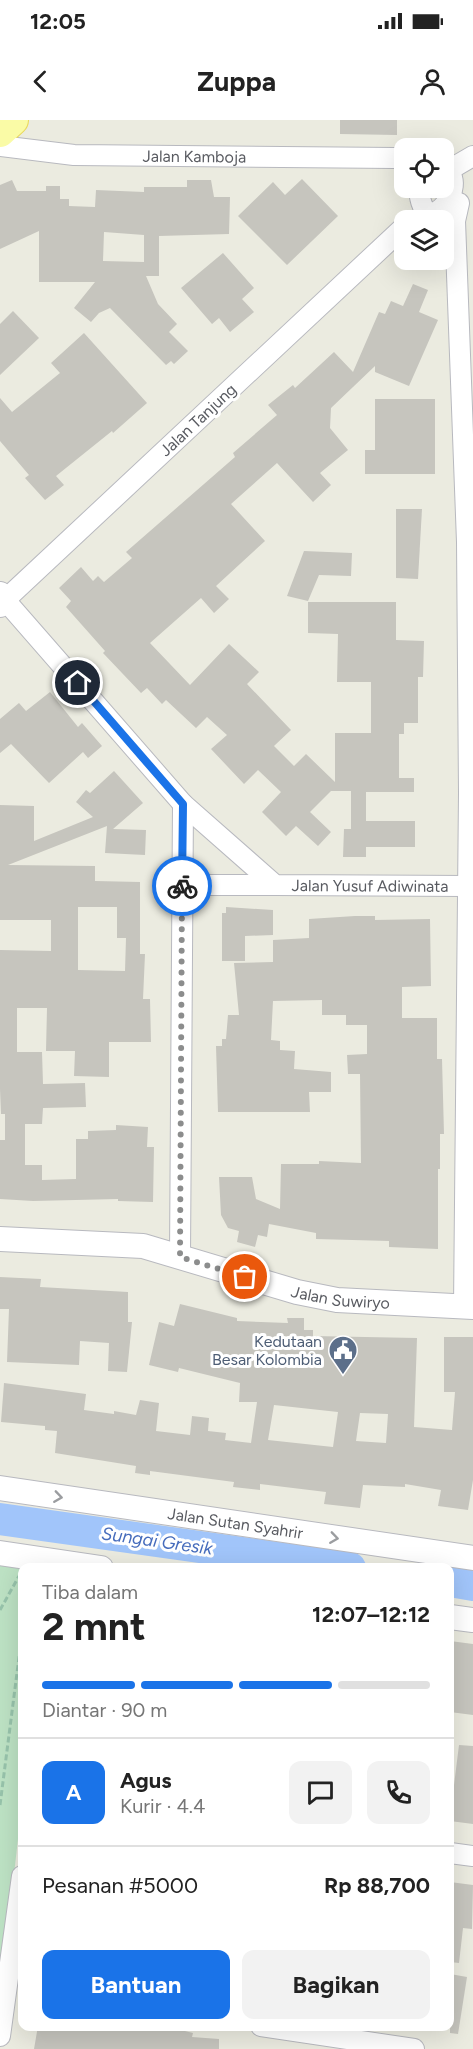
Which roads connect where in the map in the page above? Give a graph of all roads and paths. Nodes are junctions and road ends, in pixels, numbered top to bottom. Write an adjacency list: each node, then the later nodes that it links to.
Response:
1 (13, 120): 2 (main road)
2 (0, 132)
3 (0, 146): 5 (street, Jalan Kamboja)
4 (473, 158): 6 (street)
5 (394, 163)
6 (454, 172)
7 (454, 177): 9 (street)
8 (427, 201): 9 (street, Jalan Tanjung); 11 (street)
9 (459, 203): 11 (street)
10 (394, 235): 12 (street, Jalan Tanjung)
11 (456, 238): 16 (street)
12 (2, 600): 13 (street, Jalan Yusuf Adiwinata)
13 (183, 804): 14 (street); 15 (street, Jalan Yusuf Adiwinata)
14 (182, 885): 15 (street, Jalan Yusuf Adiwinata); 18 (street)
15 (275, 885): 16 (street, Jalan Yusuf Adiwinata)
16 (467, 886): 19 (street)
17 (0, 1239): 18 (street, Jalan Suwiryo)
18 (180, 1257): 19 (street, Jalan Suwiryo)
19 (468, 1307)
20 (0, 1488): 22 (street, Jalan Sutan Syahrir, one-way to 22)
21 (0, 1553): 23 (street)
22 (473, 1558)
23 (58, 1563)
24 (14, 1587): 25 (path)
25 (0, 1610)
26 (454, 1618): 27 (street)
27 (473, 1620)
28 (18, 1665): 29 (path)
29 (0, 1805)
30 (454, 1854): 31 (street)
31 (473, 1856)
32 (18, 1942): 33 (street)
33 (15, 1991): 34 (street)
34 (1, 2027)
35 (294, 2031): 36 (street)
36 (414, 2049)

